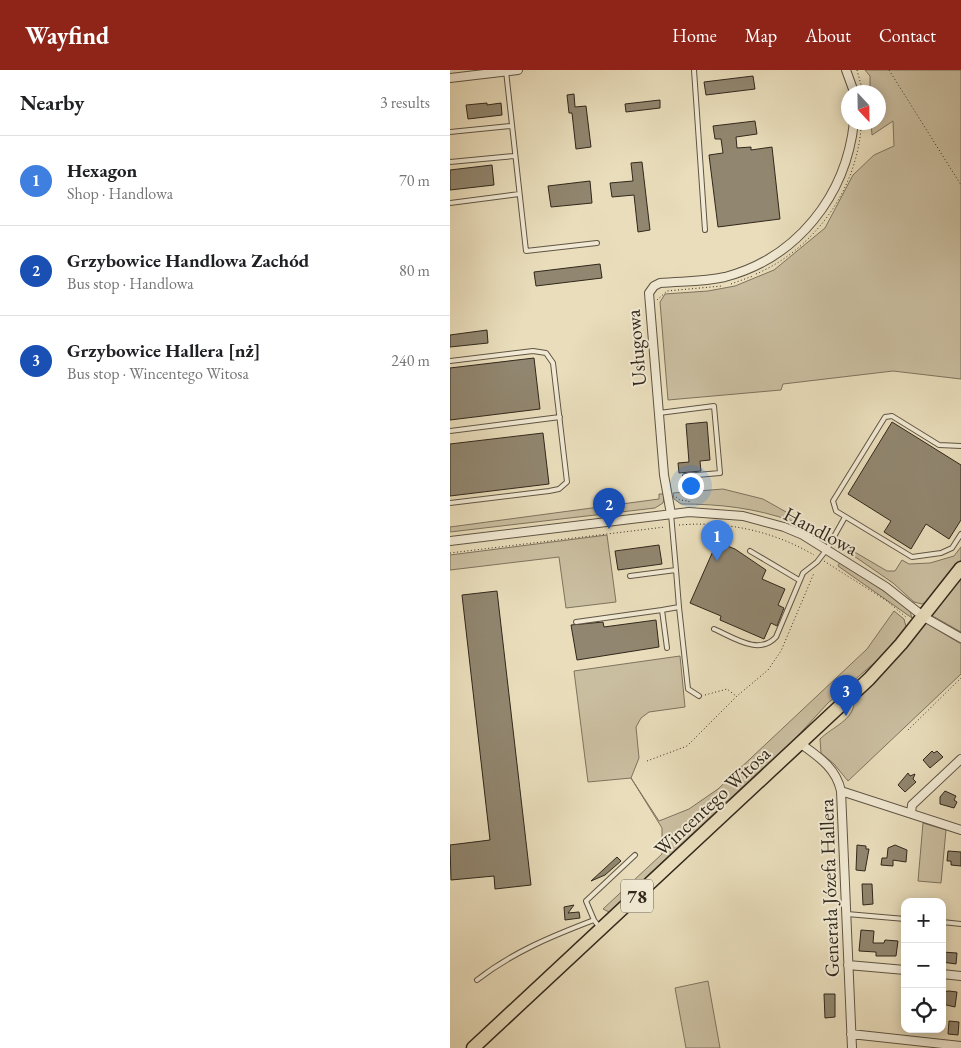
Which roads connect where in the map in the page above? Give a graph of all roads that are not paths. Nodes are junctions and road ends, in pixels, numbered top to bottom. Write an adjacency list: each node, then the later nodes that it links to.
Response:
1 (518, 70): 5 (street)
2 (694, 70): 3 (lane); 15 (lane)
3 (700, 70)
4 (846, 70): 7 (street)
5 (501, 71): 6 (street); 8 (lane)
6 (450, 78)
7 (851, 85)
8 (511, 126): 10 (lane); 11 (lane)
9 (852, 130): 18 (street, Usługowa)
10 (450, 132)
11 (514, 156): 12 (lane); 13 (lane)
12 (450, 162)
13 (519, 194): 14 (lane); 16 (lane)
14 (450, 203)
15 (705, 230)
16 (597, 243)
17 (450, 361): 19 (lane)
18 (659, 413): 22 (lane); 24 (street, Usługowa)
19 (560, 417): 20 (lane); 23 (lane)
20 (450, 431)
21 (961, 446): 25 (lane)
22 (685, 476)
23 (450, 503)
24 (671, 514): 27 (street, Handlowa); 28 (street, Handlowa); 31 (lane)
25 (845, 518): 26 (lane); 28 (lane)
26 (961, 534)
27 (450, 541)
28 (828, 549): 33 (lane); 36 (street, Handlowa)
29 (750, 551): 33 (lane)
30 (961, 568): 36 (main road, Wincentego Witosa / 78)
31 (676, 570): 32 (lane); 34 (lane)
32 (630, 576)
33 (799, 580): 38 (lane)
34 (680, 607): 35 (lane); 41 (lane)
35 (662, 610): 37 (lane); 40 (lane)
36 (924, 616): 39 (street, Handlowa); 42 (main road, Wincentego Witosa / 78)
37 (576, 622)
38 (714, 629)
39 (961, 638)
40 (667, 648)
41 (699, 696)
42 (801, 744): 44 (street, Generała Józefa Hallera); 52 (main road, Wincentego Witosa / 78)
43 (961, 759): 45 (street)
44 (841, 791): 45 (street); 48 (street, Generała Józefa Hallera)
45 (910, 813): 46 (street)
46 (961, 830)
47 (635, 855): 52 (lane)
48 (846, 914): 49 (lane); 53 (street, Generała Józefa Hallera)
49 (901, 919)
50 (946, 922): 51 (lane)
51 (961, 924)
52 (598, 925): 57 (lane); 60 (main road, Wincentego Witosa / 78)
53 (848, 965): 54 (street); 58 (street, Generała Józefa Hallera)
54 (901, 970)
55 (946, 974): 56 (street)
56 (961, 976)
57 (477, 980)
58 (851, 1034): 59 (street); 61 (street, Generała Józefa Hallera)
59 (961, 1046)
60 (473, 1048)
61 (852, 1048)

